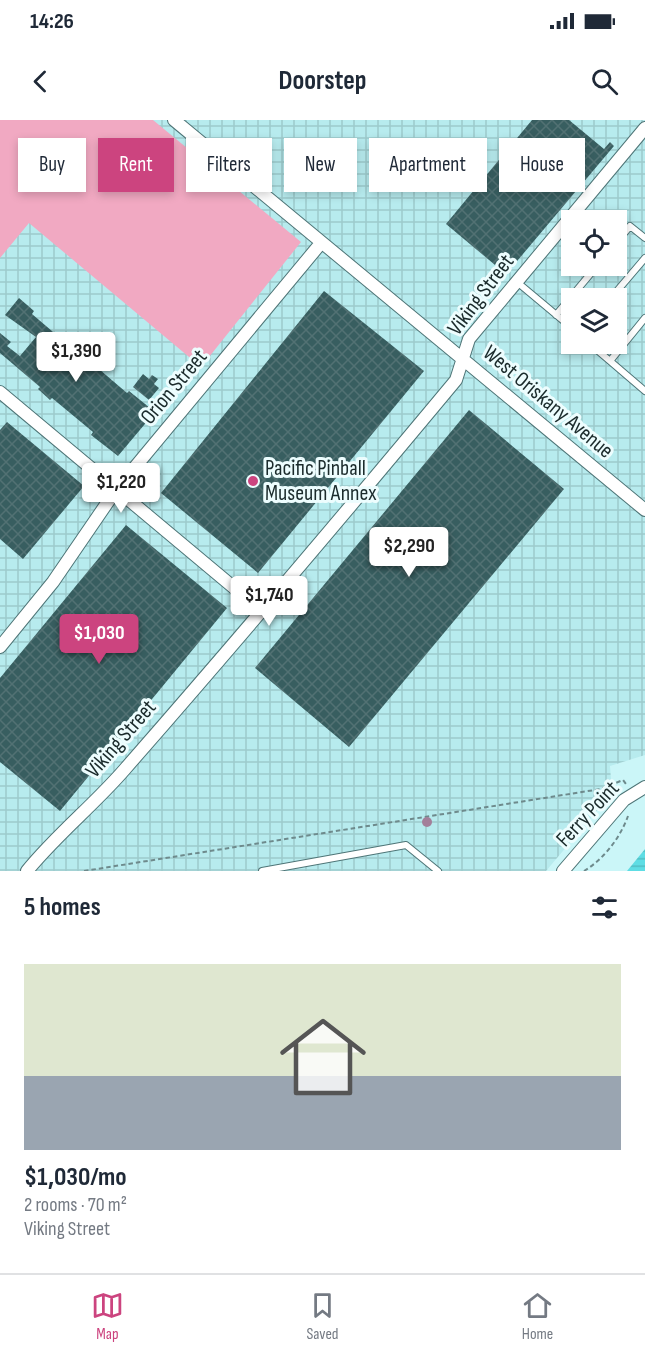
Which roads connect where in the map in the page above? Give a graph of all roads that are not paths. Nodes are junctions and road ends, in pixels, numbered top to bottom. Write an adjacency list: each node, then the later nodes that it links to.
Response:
1 (174, 120): 5 (street, West Oriskany Avenue)
2 (645, 128): 8 (street, Viking Street)
3 (627, 230): 4 (lane)
4 (645, 238)
5 (321, 243): 14 (street, West Oriskany Avenue); 18 (street, Orion Street)
6 (645, 258): 9 (lane)
7 (589, 276): 10 (lane)
8 (516, 282): 10 (lane); 14 (street, Viking Street)
9 (620, 288)
10 (556, 315): 12 (lane)
11 (645, 318): 15 (lane)
12 (561, 319)
13 (602, 354): 15 (lane)
14 (461, 357): 19 (street, West Oriskany Avenue); 20 (street, Viking Street)
15 (610, 360): 16 (lane)
16 (645, 391)
17 (0, 392): 18 (street)
18 (116, 490): 20 (street); 21 (street, Orion Street)
19 (645, 510)
20 (263, 612): 23 (street, Viking Street)
21 (0, 647)
22 (639, 790): 26 (street, Ferry Point)
23 (27, 871)
24 (262, 871): 25 (lane)
25 (438, 871)
26 (563, 871)

